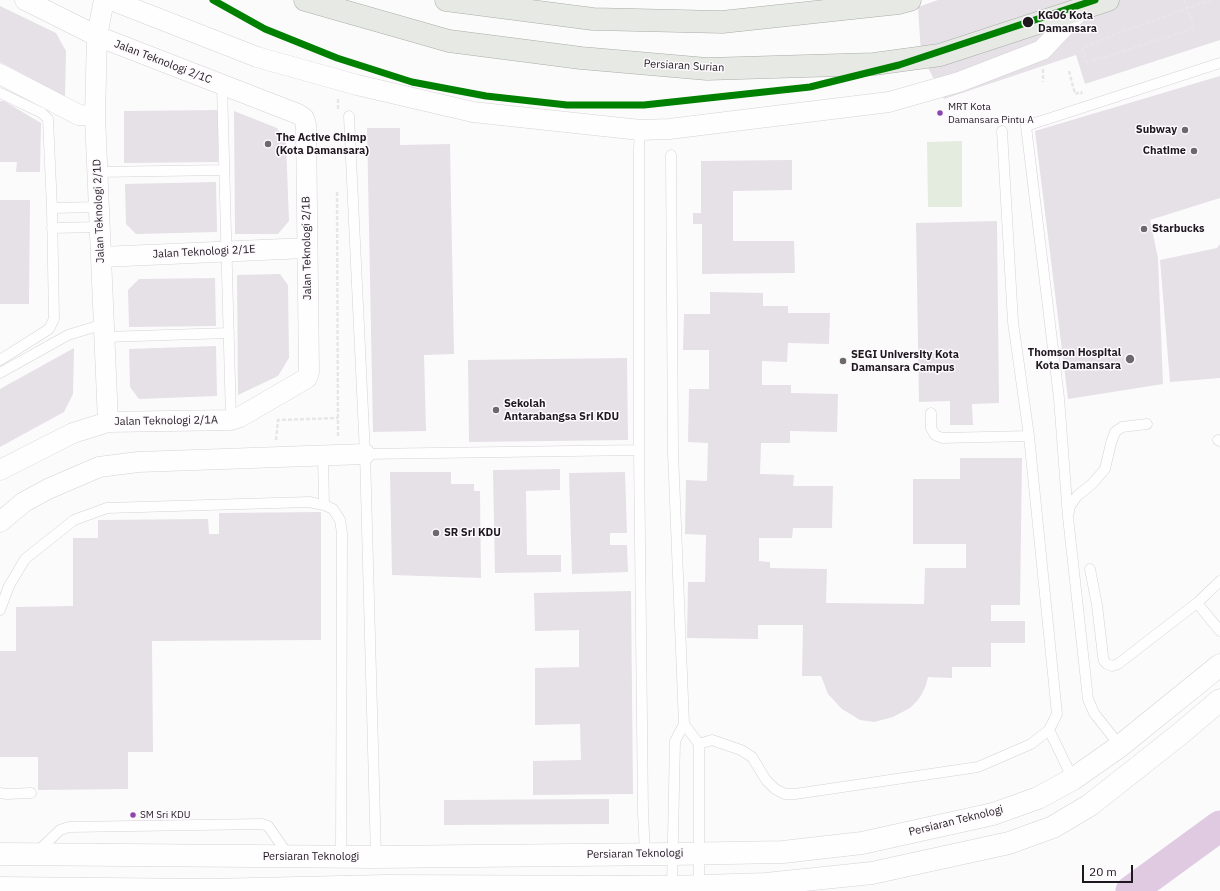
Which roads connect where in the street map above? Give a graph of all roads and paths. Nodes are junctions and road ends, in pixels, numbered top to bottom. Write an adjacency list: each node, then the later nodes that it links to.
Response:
1 (25, 0): 11 (street, Jalan Teknologi 2/1C)
2 (104, 0): 11 (street, Jalan Teknologi 2/1D)
3 (111, 0): 25 (street)
4 (305, 0): 10 (main road, Persiaran Surian)
5 (446, 0): 6 (main road)
6 (910, 0)
7 (1108, 0): 10 (main road, Persiaran Surian)
8 (1184, 0): 12 (path, bridge)
9 (1211, 0): 13 (path)
10 (1080, 10): 25 (street)
11 (96, 36): 17 (street, Jalan Teknologi 2/1C); 22 (street, Jalan Teknologi 2/1D)
12 (1093, 61)
13 (1087, 63)
14 (1220, 63): 20 (lane)
15 (1069, 71): 20 (path)
16 (0, 74): 22 (street)
17 (222, 85): 24 (street, Jalan Teknologi 2/1C); 28 (lane)
18 (338, 93): 21 (path)
19 (0, 94): 32 (lane)
20 (1086, 107): 53 (lane)
21 (338, 114)
22 (95, 116): 29 (street, Jalan Teknologi 2/1D)
23 (349, 116): 49 (lane)
24 (304, 118): 35 (street, Jalan Teknologi 2/1B)
25 (640, 130): 48 (lane)
26 (1002, 131): 47 (lane)
27 (671, 155): 63 (lane)
28 (224, 170): 29 (lane); 36 (lane)
29 (98, 172): 31 (street, Jalan Teknologi 2/1D)
30 (337, 189): 50 (path)
31 (99, 207): 32 (lane); 33 (street, Jalan Teknologi 2/1D)
32 (52, 208): 34 (lane)
33 (100, 227): 34 (lane); 37 (street, Jalan Teknologi 2/1D)
34 (52, 228): 40 (lane)
35 (307, 248): 36 (street, Jalan Teknologi 2/1E); 42 (street, Jalan Teknologi 2/1B)
36 (227, 251): 37 (street, Jalan Teknologi 2/1E); 39 (lane)
37 (101, 257): 38 (street, Jalan Teknologi 2/1D)
38 (104, 331): 39 (lane); 41 (lane); 45 (street, Jalan Teknologi 2/1D)
39 (229, 333): 44 (lane)
40 (0, 360)
41 (0, 373)
42 (307, 378): 44 (street, Jalan Teknologi 2/1A)
43 (931, 413): 47 (lane)
44 (231, 420): 45 (street, Jalan Teknologi 2/1A)
45 (108, 422): 51 (street, Jalan Teknologi 2/1A)
46 (1147, 424): 53 (lane)
47 (1029, 436): 64 (lane)
48 (639, 450): 49 (lane); 73 (lane)
49 (365, 454): 50 (street); 77 (lane)
50 (331, 455): 52 (lane); 54 (street)
51 (0, 470)
52 (324, 505): 58 (lane); 76 (lane)
53 (1068, 517): 67 (lane)
54 (0, 522)
55 (1090, 569): 57 (lane)
56 (1220, 581): 57 (lane)
57 (1196, 603): 59 (lane)
58 (0, 610)
59 (1220, 631)
60 (1220, 665): 67 (street, Persiaran Teknologi)
61 (1220, 700): 65 (street)
62 (1220, 711): 65 (street)
63 (684, 724): 66 (lane); 74 (lane)
64 (1049, 730): 66 (lane); 68 (lane)
65 (1180, 734): 80 (street)
66 (699, 744): 72 (lane)
67 (1120, 746): 68 (street, Persiaran Teknologi)
68 (1073, 779): 72 (street, Persiaran Teknologi)
69 (0, 792): 70 (lane)
70 (31, 793)
71 (13, 851): 75 (street, Persiaran Teknologi); 75 (lane)
72 (699, 853): 74 (street, Persiaran Teknologi); 78 (lane)
73 (644, 854): 74 (street, Persiaran Teknologi); 77 (street, Persiaran Teknologi)
74 (673, 854): 79 (lane)
75 (289, 857): 76 (street, Persiaran Teknologi)
76 (341, 857): 77 (street, Persiaran Teknologi)
77 (376, 857)
78 (699, 886): 79 (street); 80 (street)
79 (672, 887): 83 (street)
80 (762, 887)
81 (382, 888): 83 (street); 84 (street)
82 (3, 889): 84 (street)
83 (627, 889)
84 (210, 890)

